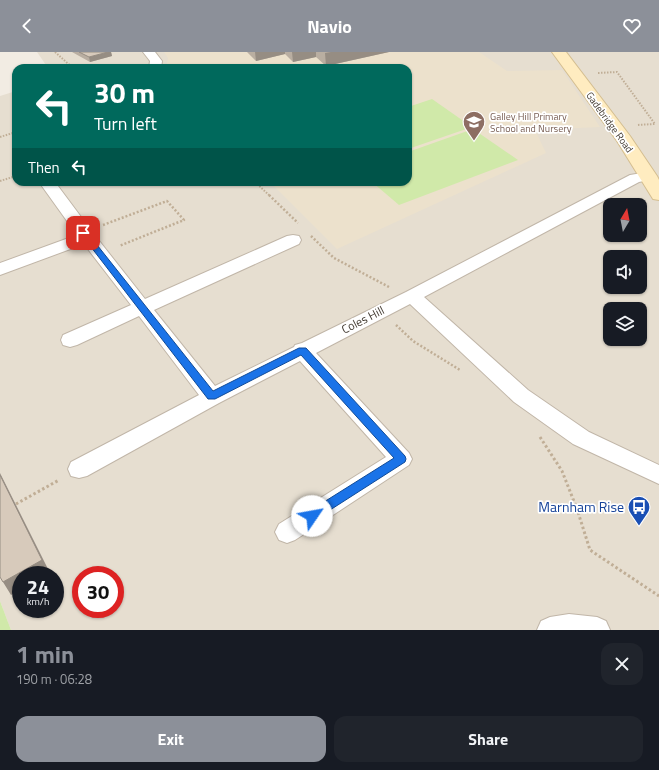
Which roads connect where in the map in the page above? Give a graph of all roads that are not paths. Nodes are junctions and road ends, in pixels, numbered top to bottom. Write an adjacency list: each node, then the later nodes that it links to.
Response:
1 (149, 52): 3 (street)
2 (559, 52): 4 (street, Gadebridge Road)
3 (156, 64)
4 (648, 176): 6 (street, Gadebridge Road); 10 (street, Coles Hill)
5 (50, 186): 8 (street)
6 (659, 195)
7 (300, 232): 11 (street)
8 (85, 235): 9 (street); 11 (street)
9 (0, 269)
10 (412, 296): 13 (street, Coles Hill); 16 (street)
11 (142, 307): 12 (street); 14 (street)
12 (70, 340)
13 (302, 350): 14 (street, Coles Hill); 17 (street)
14 (212, 397): 15 (street, Coles Hill)
15 (79, 469)
16 (659, 475)
17 (287, 532)
18 (550, 630): 19 (street)
19 (597, 630)

